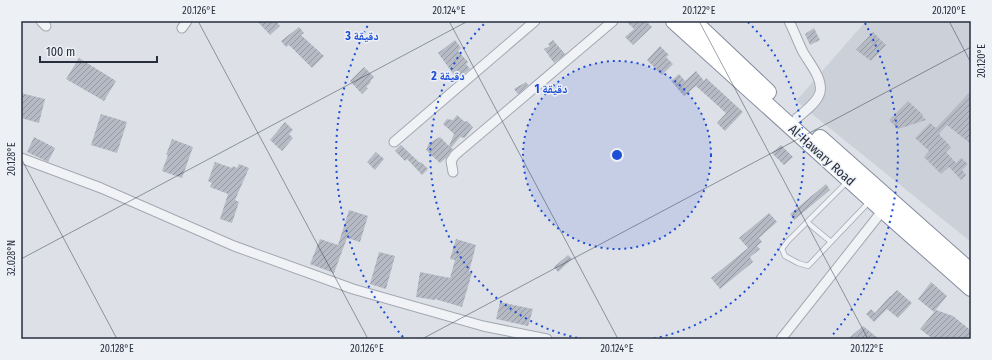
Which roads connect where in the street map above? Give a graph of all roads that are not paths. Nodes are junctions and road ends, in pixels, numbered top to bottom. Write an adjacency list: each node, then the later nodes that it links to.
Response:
1 (535, 21): 7 (street)
2 (613, 21): 9 (street)
3 (674, 21): 10 (highway, Al-Hawary Road)
4 (693, 21): 6 (highway, Al-Hawary Road)
5 (789, 21): 6 (street)
6 (797, 118): 14 (highway, Al-Hawary Road)
7 (394, 142)
8 (21, 158): 16 (street)
9 (453, 172)
10 (850, 180): 11 (highway, Al-Hawary Road); 12 (lane)
11 (877, 205): 13 (lane); 15 (highway, Al-Hawary Road); 17 (street)
12 (807, 222): 13 (lane); 13 (lane)
13 (831, 242)
14 (971, 272)
15 (971, 288)
16 (547, 339)
17 (781, 339)

